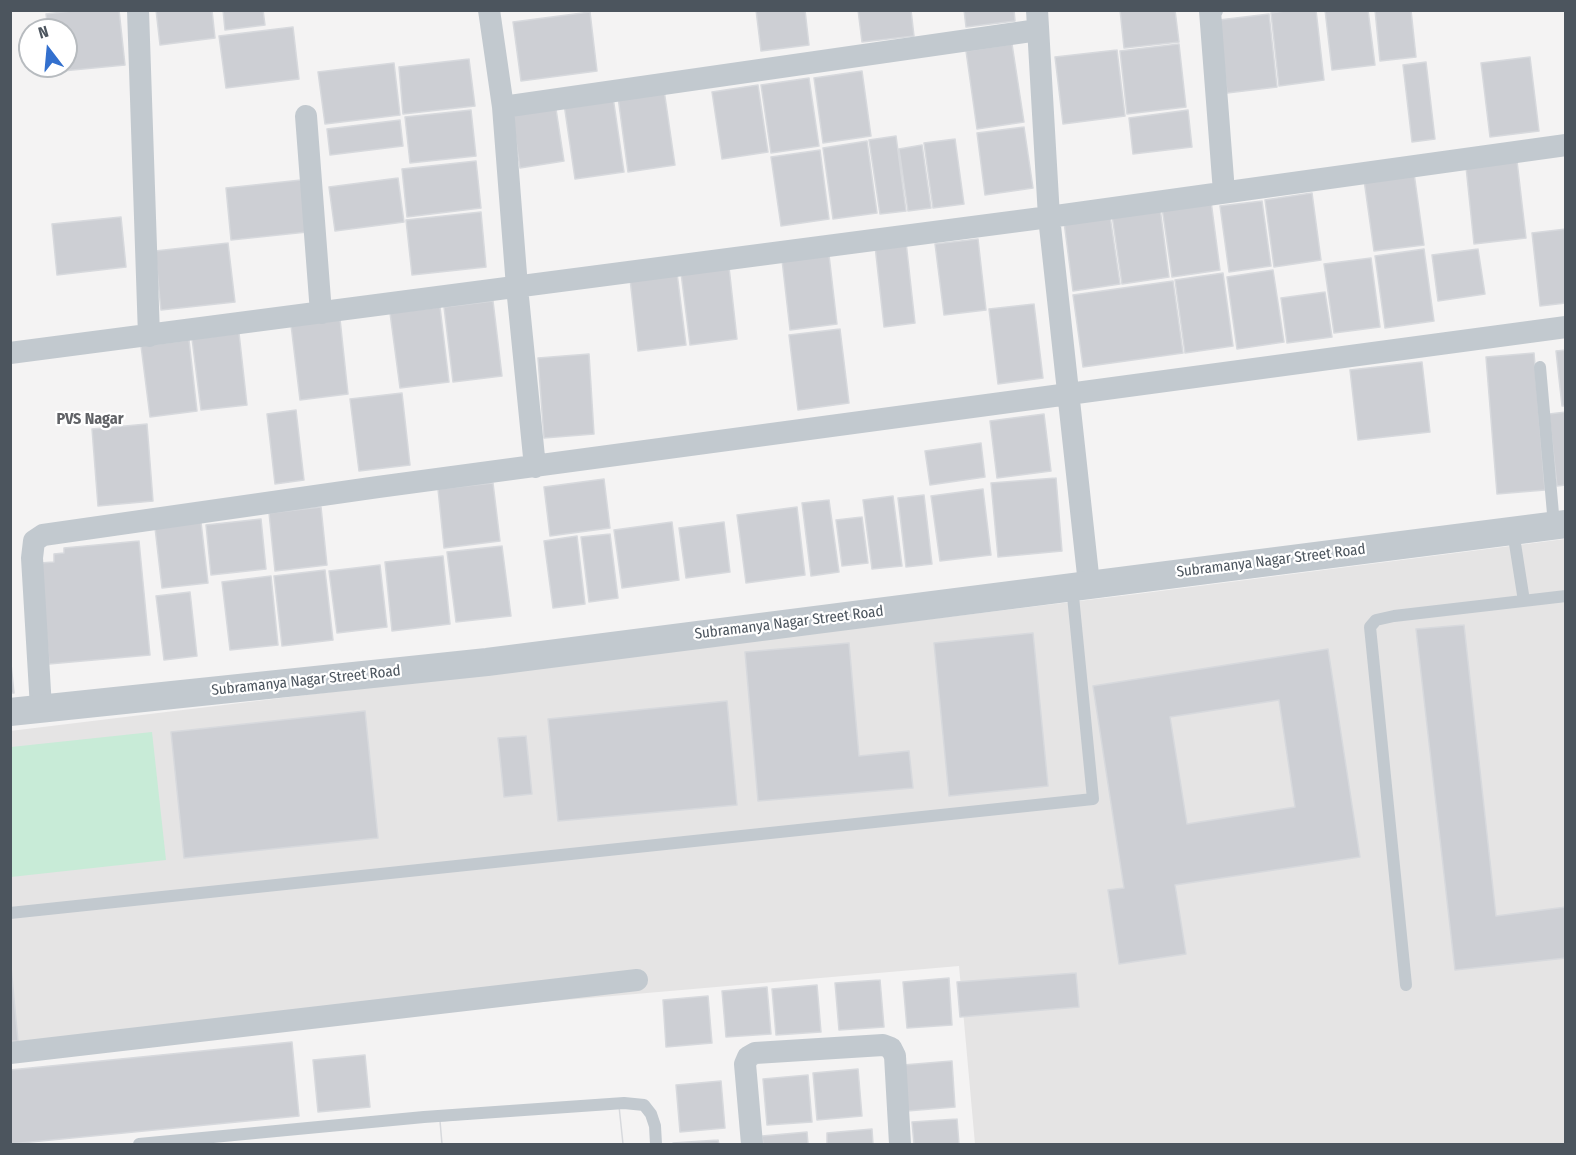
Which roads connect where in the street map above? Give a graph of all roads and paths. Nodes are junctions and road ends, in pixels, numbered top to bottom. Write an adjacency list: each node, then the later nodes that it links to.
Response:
1 (138, 10): 13 (street)
2 (489, 10): 5 (street)
3 (1210, 11): 8 (street)
4 (1038, 20): 5 (street); 9 (street)
5 (503, 106): 10 (street)
6 (306, 116): 11 (street)
7 (1566, 145): 8 (street)
8 (1224, 192): 9 (street)
9 (1049, 217): 10 (street); 16 (street)
10 (517, 287): 11 (street); 17 (street)
11 (321, 313): 13 (street)
12 (1566, 327): 16 (street)
13 (149, 336): 14 (street)
14 (10, 353)
15 (1540, 367): 18 (lane)
16 (1068, 394): 17 (street); 20 (street)
17 (535, 467): 23 (street)
18 (1560, 524): 19 (street, Subramanya Nagar Street Road)
19 (1513, 531): 20 (street, Subramanya Nagar Street Road); 22 (lane)
20 (1080, 585): 23 (street, Subramanya Nagar Street Road); 25 (lane)
21 (1566, 596): 22 (lane)
22 (1524, 601): 27 (lane)
23 (41, 708): 24 (street, Subramanya Nagar Street Road)
24 (10, 712)
25 (10, 913)
26 (637, 980): 28 (street)
27 (1406, 985)
28 (10, 1053)
29 (139, 1144): 30 (lane)
30 (656, 1144)
31 (752, 1144): 32 (street)
32 (900, 1144)

